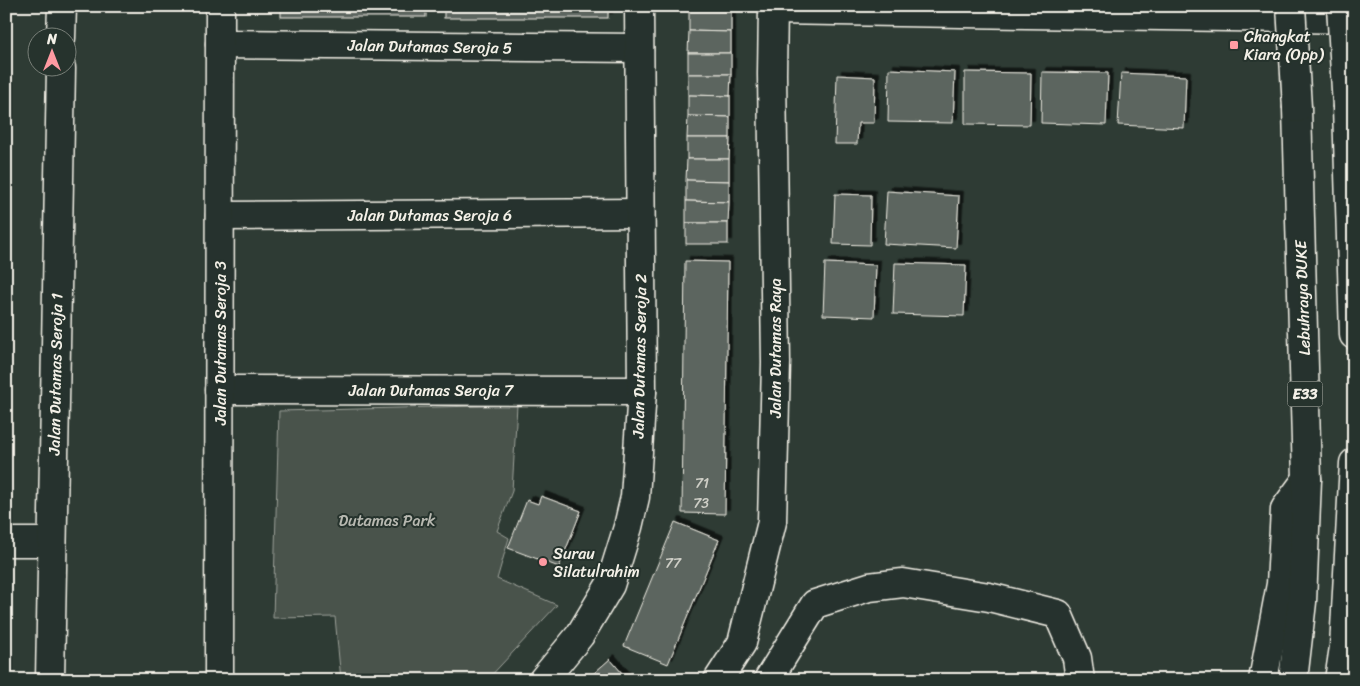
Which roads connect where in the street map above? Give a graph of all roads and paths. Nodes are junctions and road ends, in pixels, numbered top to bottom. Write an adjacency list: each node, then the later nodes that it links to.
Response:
1 (62, 6): 8 (main road)
2 (220, 6): 9 (main road, Jalan Dutamas Seroja 3)
3 (639, 6): 10 (main road, Jalan Dutamas Seroja 2)
4 (1292, 6): 18 (main road, Lebuhraya DUKE / E33, bridge)
5 (1341, 6): 14 (main road, bridge)
6 (773, 8): 7 (main road); 25 (main road, Jalan Dutamas Raya)
7 (1354, 19)
8 (61, 28)
9 (220, 44): 10 (main road, Jalan Dutamas Seroja 5); 13 (main road, Jalan Dutamas Seroja 3)
10 (639, 48): 12 (main road, Jalan Dutamas Seroja 2)
11 (61, 78): 20 (main road, Jalan Dutamas Seroja 1)
12 (640, 213): 13 (main road, Jalan Dutamas Seroja 6); 16 (main road, Jalan Dutamas Seroja 2)
13 (220, 216): 15 (main road, Jalan Dutamas Seroja 3)
14 (1354, 335)
15 (220, 390): 16 (main road, Jalan Dutamas Seroja 7); 23 (main road, Jalan Dutamas Seroja 3)
16 (642, 390): 24 (main road, Jalan Dutamas Seroja 2)
17 (1354, 463): 21 (main road)
18 (1308, 479): 28 (main road); 29 (main road, Lebuhraya DUKE / E33)
19 (6, 542): 20 (main road)
20 (52, 542): 22 (main road, Jalan Dutamas Seroja 1)
21 (1344, 647): 30 (main road); 31 (main road)
22 (50, 680)
23 (219, 680)
24 (543, 680)
25 (718, 680)
26 (768, 680): 27 (main road)
27 (1080, 680)
28 (1263, 680)
29 (1293, 680)
30 (1339, 680)
31 (1353, 680)

